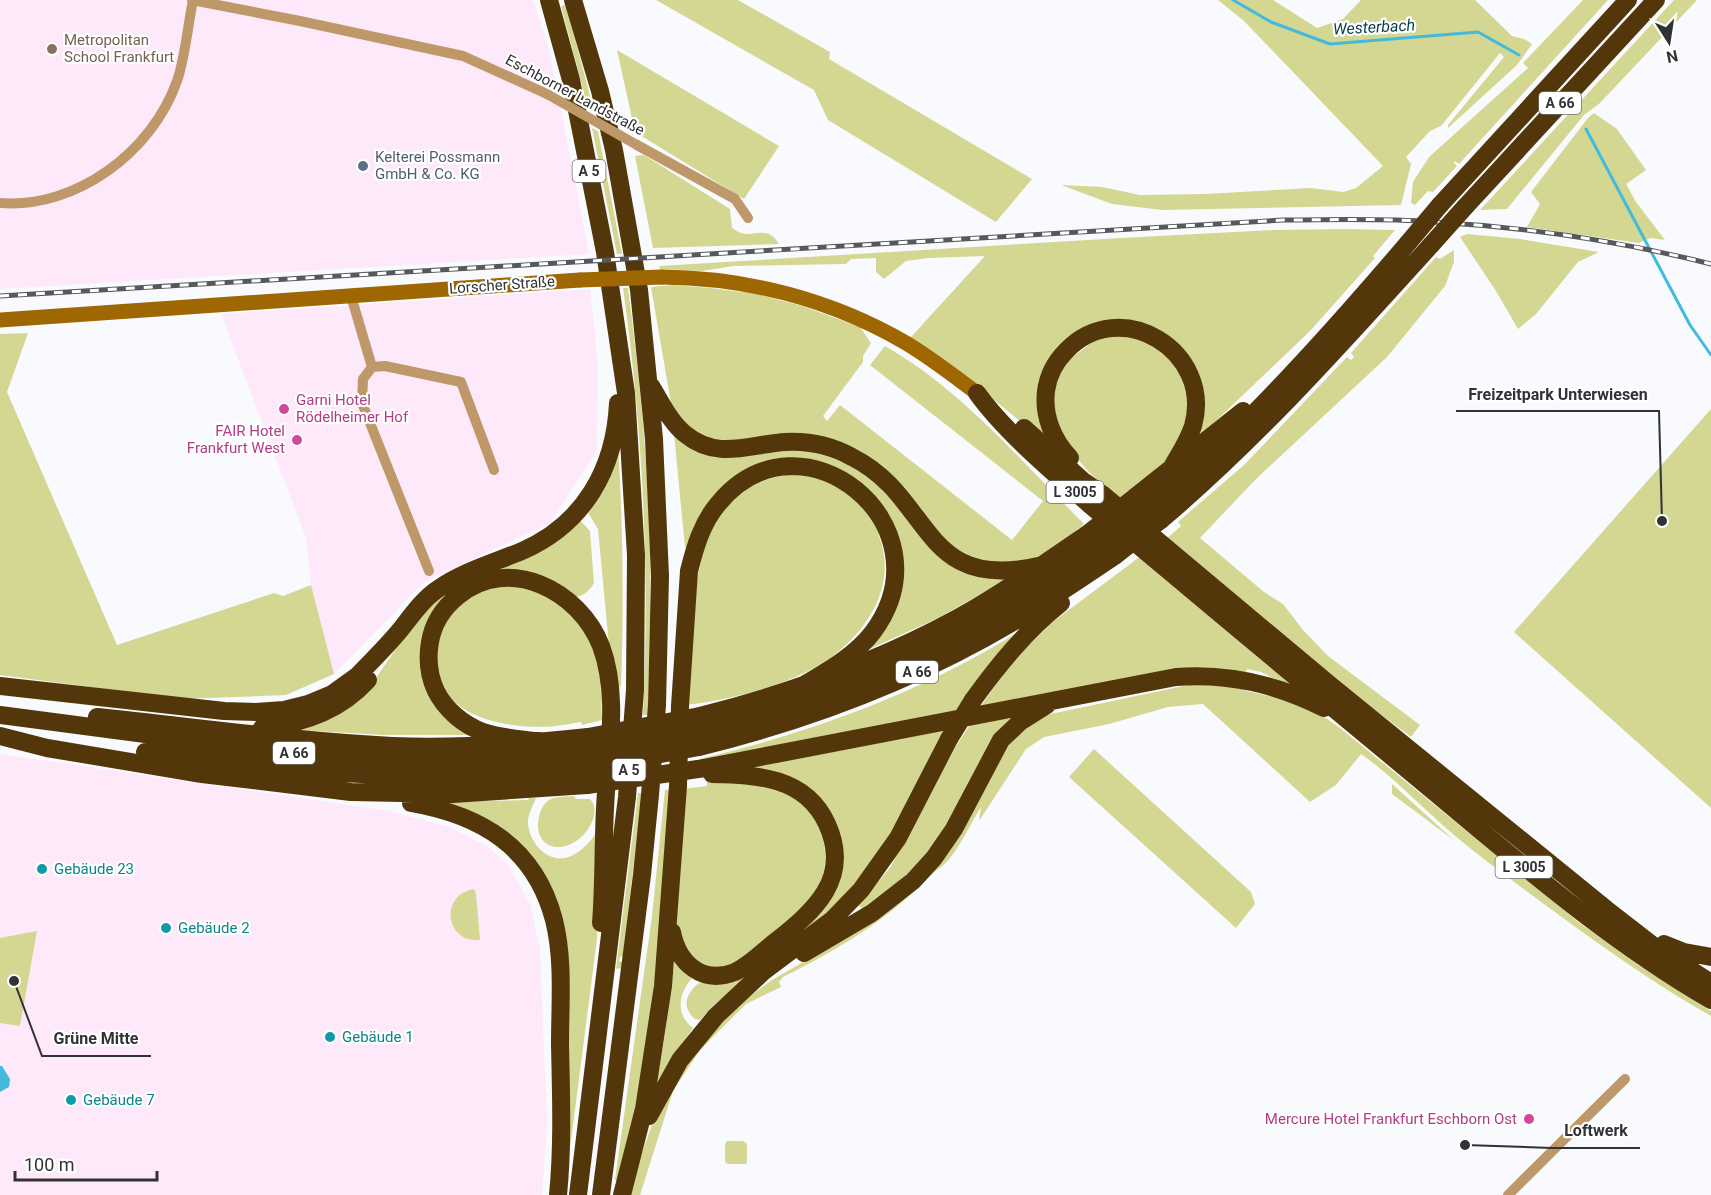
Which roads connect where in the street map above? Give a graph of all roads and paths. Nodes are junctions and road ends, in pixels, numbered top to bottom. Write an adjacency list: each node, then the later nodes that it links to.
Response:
1 (193, 0): 6 (street); 7 (street, Eschborner Landstraße, bridge)
2 (549, 0): 10 (highway, A 5)
3 (573, 0): 13 (highway, A 5)
4 (1628, 0): 12 (highway, A 66, bridge)
5 (1656, 0): 18 (highway, A 66, bridge)
6 (0, 203)
7 (748, 218)
8 (351, 296): 9 (main road, Lorscher Straße); 11 (street); 14 (main road, Lorscher Straße, bridge)
9 (0, 320)
10 (618, 344): 24 (highway); 49 (highway, A 5)
11 (372, 367): 16 (street); 22 (street)
12 (1290, 376): 15 (highway); 18 (highway, A 66)
13 (648, 382): 21 (highway); 23 (highway, A 5)
14 (977, 393): 17 (highway, L 3005); 31 (highway, L 3005)
15 (1172, 467): 17 (highway); 18 (highway)
16 (494, 470)
17 (1102, 494): 39 (highway, L 3005)
18 (1148, 508): 19 (highway, bridge); 20 (highway, A 66, bridge)
19 (1094, 540): 21 (highway); 33 (highway, A 66)
20 (1116, 555): 33 (highway, A 66); 43 (highway, bridge)
21 (1043, 565): 26 (highway)
22 (429, 571)
23 (659, 609): 28 (highway); 50 (highway, A 5)
24 (399, 631): 25 (highway); 32 (highway)
25 (0, 686)
26 (797, 689): 28 (highway); 33 (highway)
27 (1055, 700): 31 (highway); 37 (highway); 43 (highway)
28 (680, 706): 40 (highway)
29 (0, 708): 32 (highway)
30 (0, 715): 36 (highway, A 66)
31 (1347, 720): 44 (highway, L 3005)
32 (221, 730): 35 (highway)
33 (700, 731): 36 (highway, A 66, bridge); 36 (highway, bridge)
34 (0, 736): 36 (highway, A 66); 38 (highway)
35 (541, 742): 36 (highway); 48 (highway)
36 (588, 760): 37 (highway, bridge); 38 (highway)
37 (698, 771): 40 (highway)
38 (351, 792): 47 (highway)
39 (1606, 909): 41 (highway); 42 (highway, L 3005)
40 (669, 914): 46 (highway)
41 (1711, 957)
42 (1711, 983)
43 (751, 985): 46 (highway)
44 (1711, 1000)
45 (1625, 1079): 52 (street)
46 (637, 1139): 51 (highway)
47 (558, 1195)
48 (567, 1195)
49 (578, 1195)
50 (601, 1195)
51 (622, 1195)
52 (1508, 1195)

